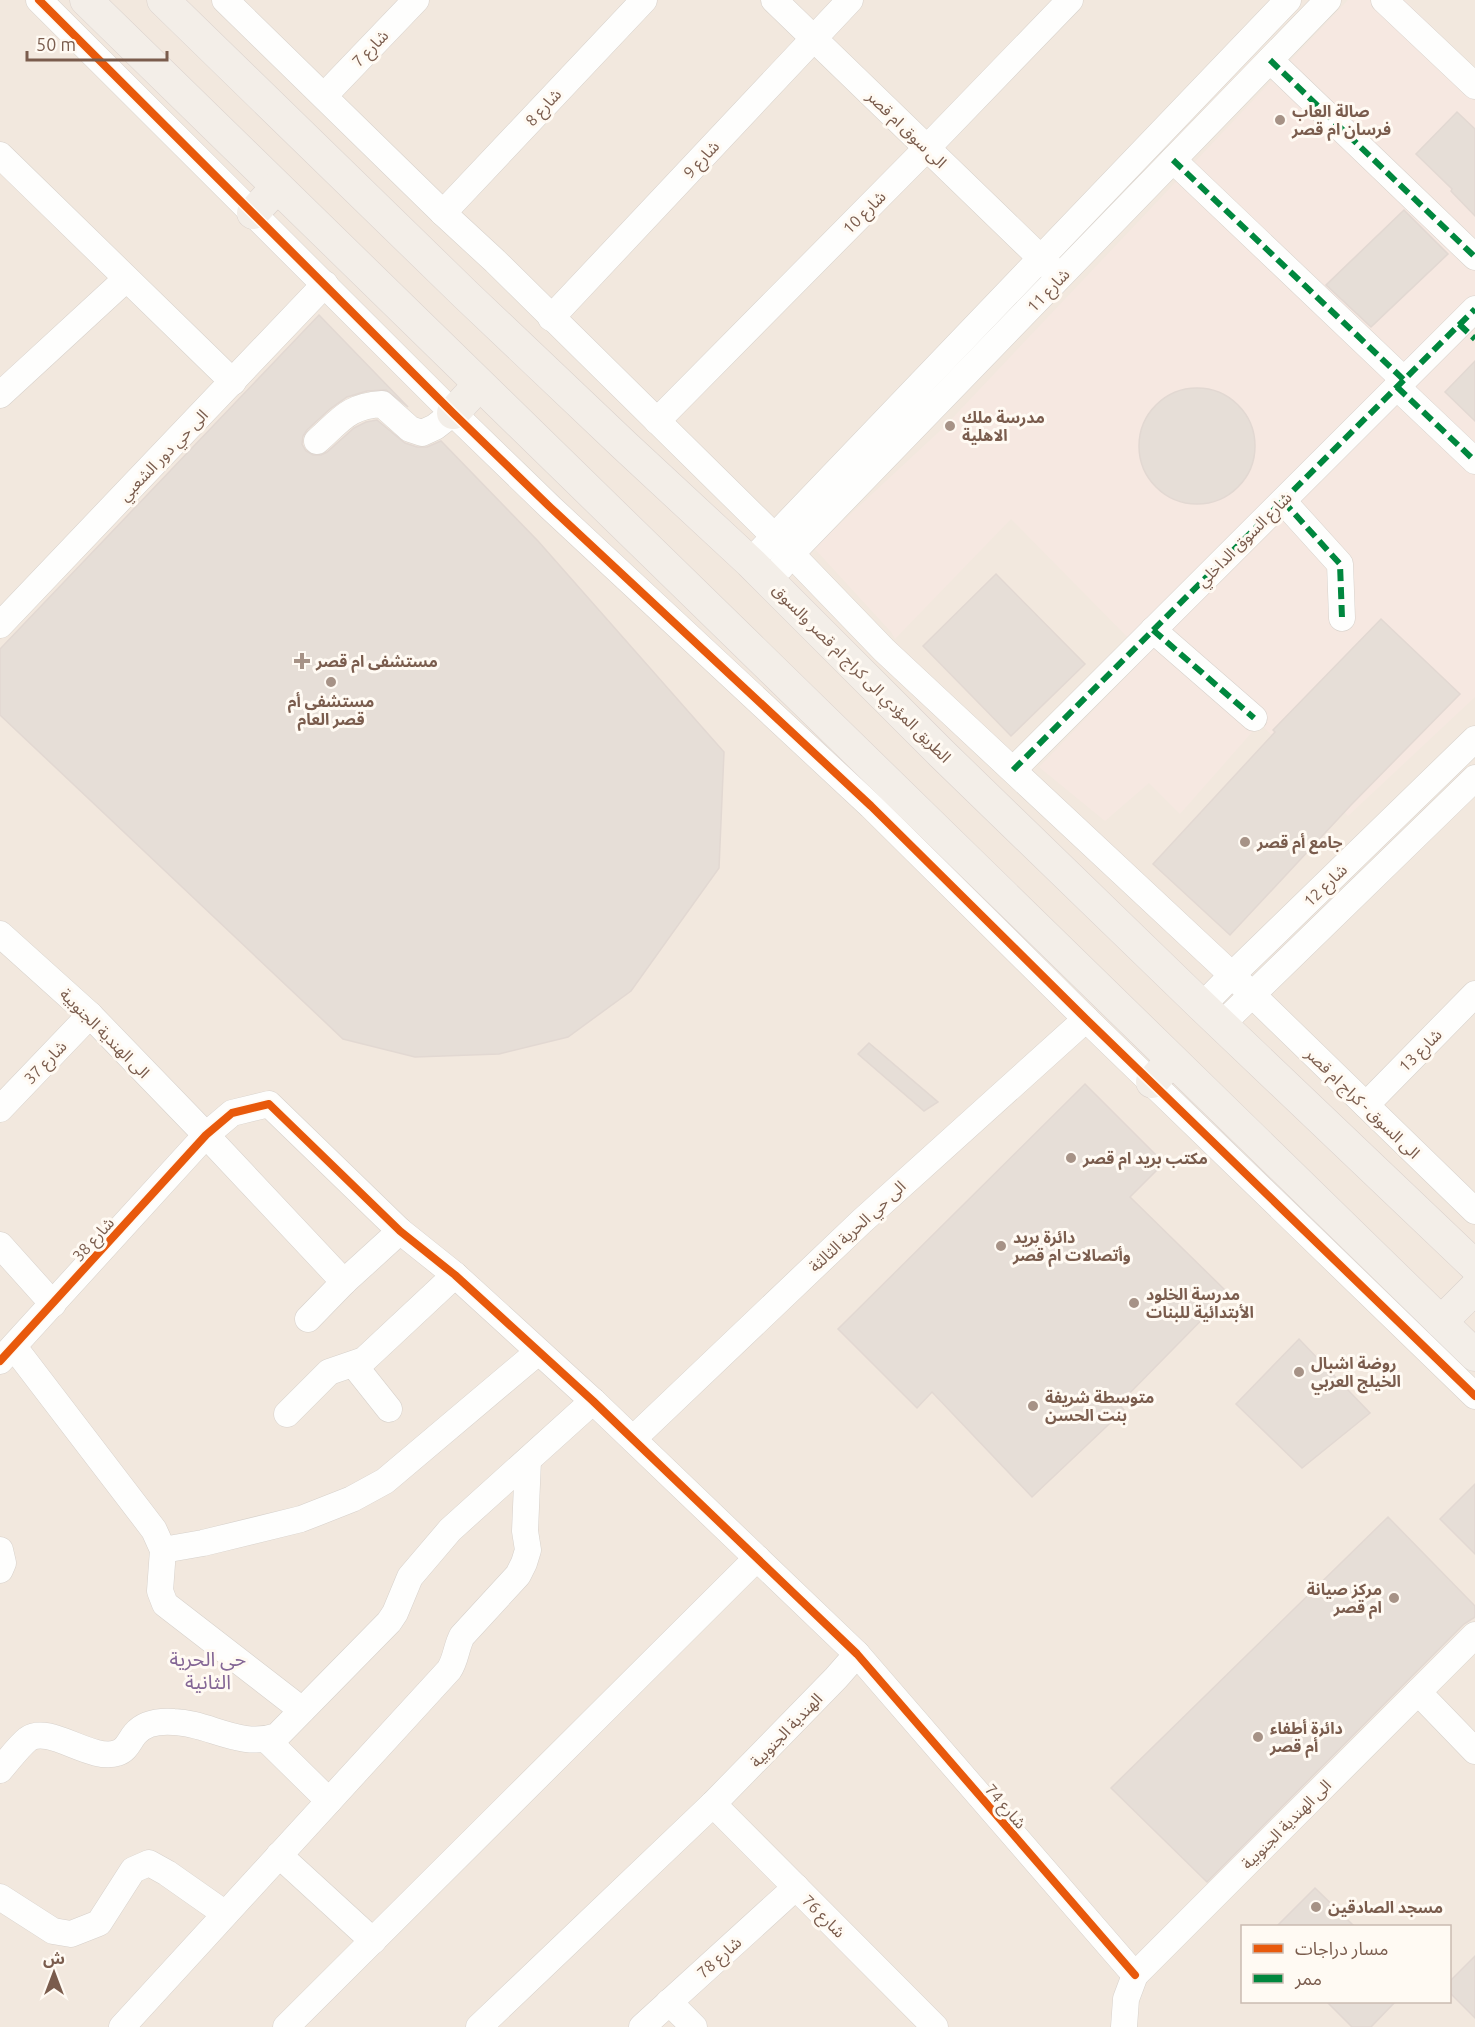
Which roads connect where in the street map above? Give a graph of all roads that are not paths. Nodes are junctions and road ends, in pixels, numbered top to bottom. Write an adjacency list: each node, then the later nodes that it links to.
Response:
1 (39, 0): 21 (street)
2 (86, 0): 20 (main road)
3 (163, 0): 40 (main road, الطريق المؤدي الى كراج ام قصر والسوق)
4 (225, 0): 16 (street, الى السوق - كراج ام قصر)
5 (417, 0): 16 (street, شارع 7)
6 (644, 0): 22 (street, شارع 8)
7 (774, 0): 13 (street, الى سوق ام قصر)
8 (850, 0): 13 (street, شارع 9)
9 (1070, 0): 17 (street, شارع 10)
10 (1288, 0): 24 (street, شارع 11)
11 (1328, 0): 14 (street, شارع 11)
12 (1384, 0): 15 (street)
13 (814, 38): 17 (street, الى سوق ام قصر); 28 (street, شارع 9)
14 (1270, 60): 19 (street, شارع 11); 23 (street)
15 (1475, 86)
16 (324, 96): 22 (street, الى السوق - كراج ام قصر)
17 (927, 148): 24 (street, الى سوق ام قصر); 35 (street, شارع 10)
18 (0, 155): 26 (street)
19 (1173, 160): 25 (street, شارع 11); 31 (street)
20 (277, 187): 21 (main road); 32 (main road)
21 (253, 213): 27 (street)
22 (443, 213): 28 (street, الى السوق - كراج ام قصر)
23 (1475, 256)
24 (1041, 259): 25 (street, الى سوق ام قصر); 39 (street, شارع 11)
25 (1060, 277): 39 (street, شارع 11)
26 (126, 279): 30 (street); 33 (street)
27 (325, 284): 30 (street, الى حي دور الشعبي); 34 (street)
28 (551, 318): 35 (street, الى السوق - كراج ام قصر)
29 (1470, 324): 31 (street, شارع السوق الداخلي)
30 (233, 382): 42 (street, الى حي دور الشعبي)
31 (1401, 384): 37 (street); 38 (street, شارع السوق الداخلي)
32 (479, 385): 34 (main road); 55 (main road)
33 (0, 395)
34 (453, 413): 36 (street); 54 (street)
35 (657, 421): 39 (street, الى السوق - كراج ام قصر)
36 (317, 441)
37 (1475, 461)
38 (1282, 501): 41 (street); 43 (street, شارع السوق الداخلي)
39 (783, 545): 40 (street, شارع 11); 46 (street, الى السوق - كراج ام قصر)
40 (760, 572): 53 (main road, الطريق المؤدي الى كراج ام قصر والسوق)
41 (1342, 618)
42 (0, 625)
43 (1153, 630): 44 (street); 46 (street, شارع السوق الداخلي)
44 (1254, 718)
45 (1475, 739): 49 (street, شارع 12)
46 (1013, 770): 49 (street, الى السوق - كراج ام قصر)
47 (1475, 778): 50 (street, شارع 12)
48 (0, 934): 52 (street, الى الهندية الجنوبية)
49 (1232, 975): 50 (street, الى السوق - كراج ام قصر); 53 (street, شارع 12)
50 (1251, 994): 53 (street, شارع 12); 56 (street, الى السوق - كراج ام قصر)
51 (1475, 994): 56 (street, شارع 13)
52 (90, 1015): 57 (street, شارع 37); 58 (street, الى الهندية الجنوبية)
53 (1211, 1016): 62 (main road, الطريق المؤدي الى كراج ام قصر والسوق)
54 (1086, 1019): 55 (street); 77 (street, الى حي الحرية الثالثة)
55 (1162, 1071): 68 (main road); 73 (street)
56 (1366, 1105): 59 (street, الى السوق - كراج ام قصر)
57 (0, 1109)
58 (206, 1135): 60 (street, شارع 38); 64 (street, الى الهندية الجنوبية); 66 (street, شارع 38)
59 (1475, 1211)
60 (400, 1231): 63 (street, شارع 74); 64 (street)
61 (0, 1245): 66 (street)
62 (1475, 1266)
63 (455, 1275): 69 (street, شارع 74); 72 (street)
64 (344, 1282): 67 (street)
65 (1475, 1288): 68 (main road)
66 (53, 1304): 70 (street, شارع 38)
67 (308, 1319)
68 (1441, 1322): 71 (main road)
69 (538, 1352): 74 (street, شارع 74); 79 (street)
70 (7, 1354): 79 (street)
71 (1475, 1355)
72 (354, 1365): 75 (street); 76 (street)
73 (1475, 1396)
74 (593, 1401): 77 (street, شارع 74); 78 (street)
75 (389, 1409)
76 (287, 1414)
77 (633, 1439): 81 (street, شارع 74)
78 (528, 1460): 86 (street); 90 (street)
79 (163, 1550): 86 (street)
80 (0, 1551): 82 (street)
81 (757, 1558): 84 (street, شارع 74); 96 (street)
82 (0, 1570)
83 (1475, 1635): 85 (street, الى الهندية الجنوبية)
84 (857, 1654): 91 (street, الهندية الجنوبية); 97 (street, شارع 74)
85 (1418, 1692): 88 (street); 97 (street, الى الهندية الجنوبية)
86 (302, 1710): 87 (street)
87 (267, 1740): 89 (street); 90 (street)
88 (1475, 1751)
89 (0, 1770)
90 (329, 1801): 92 (street)
91 (713, 1804): 93 (street, شارع 76); 101 (street, الهندية الجنوبية)
92 (279, 1855): 95 (street); 96 (street)
93 (796, 1887): 98 (street, شارع 78); 104 (street, شارع 76)
94 (0, 1897): 95 (street)
95 (224, 1913): 99 (street)
96 (373, 1941): 100 (street)
97 (1135, 1975): 105 (street, الى الهندية الجنوبية)
98 (669, 2002): 102 (street, شارع 78); 103 (street)
99 (122, 2027)
100 (286, 2027)
101 (479, 2027)
102 (642, 2027)
103 (694, 2027)
104 (935, 2027)
105 (1124, 2027)

